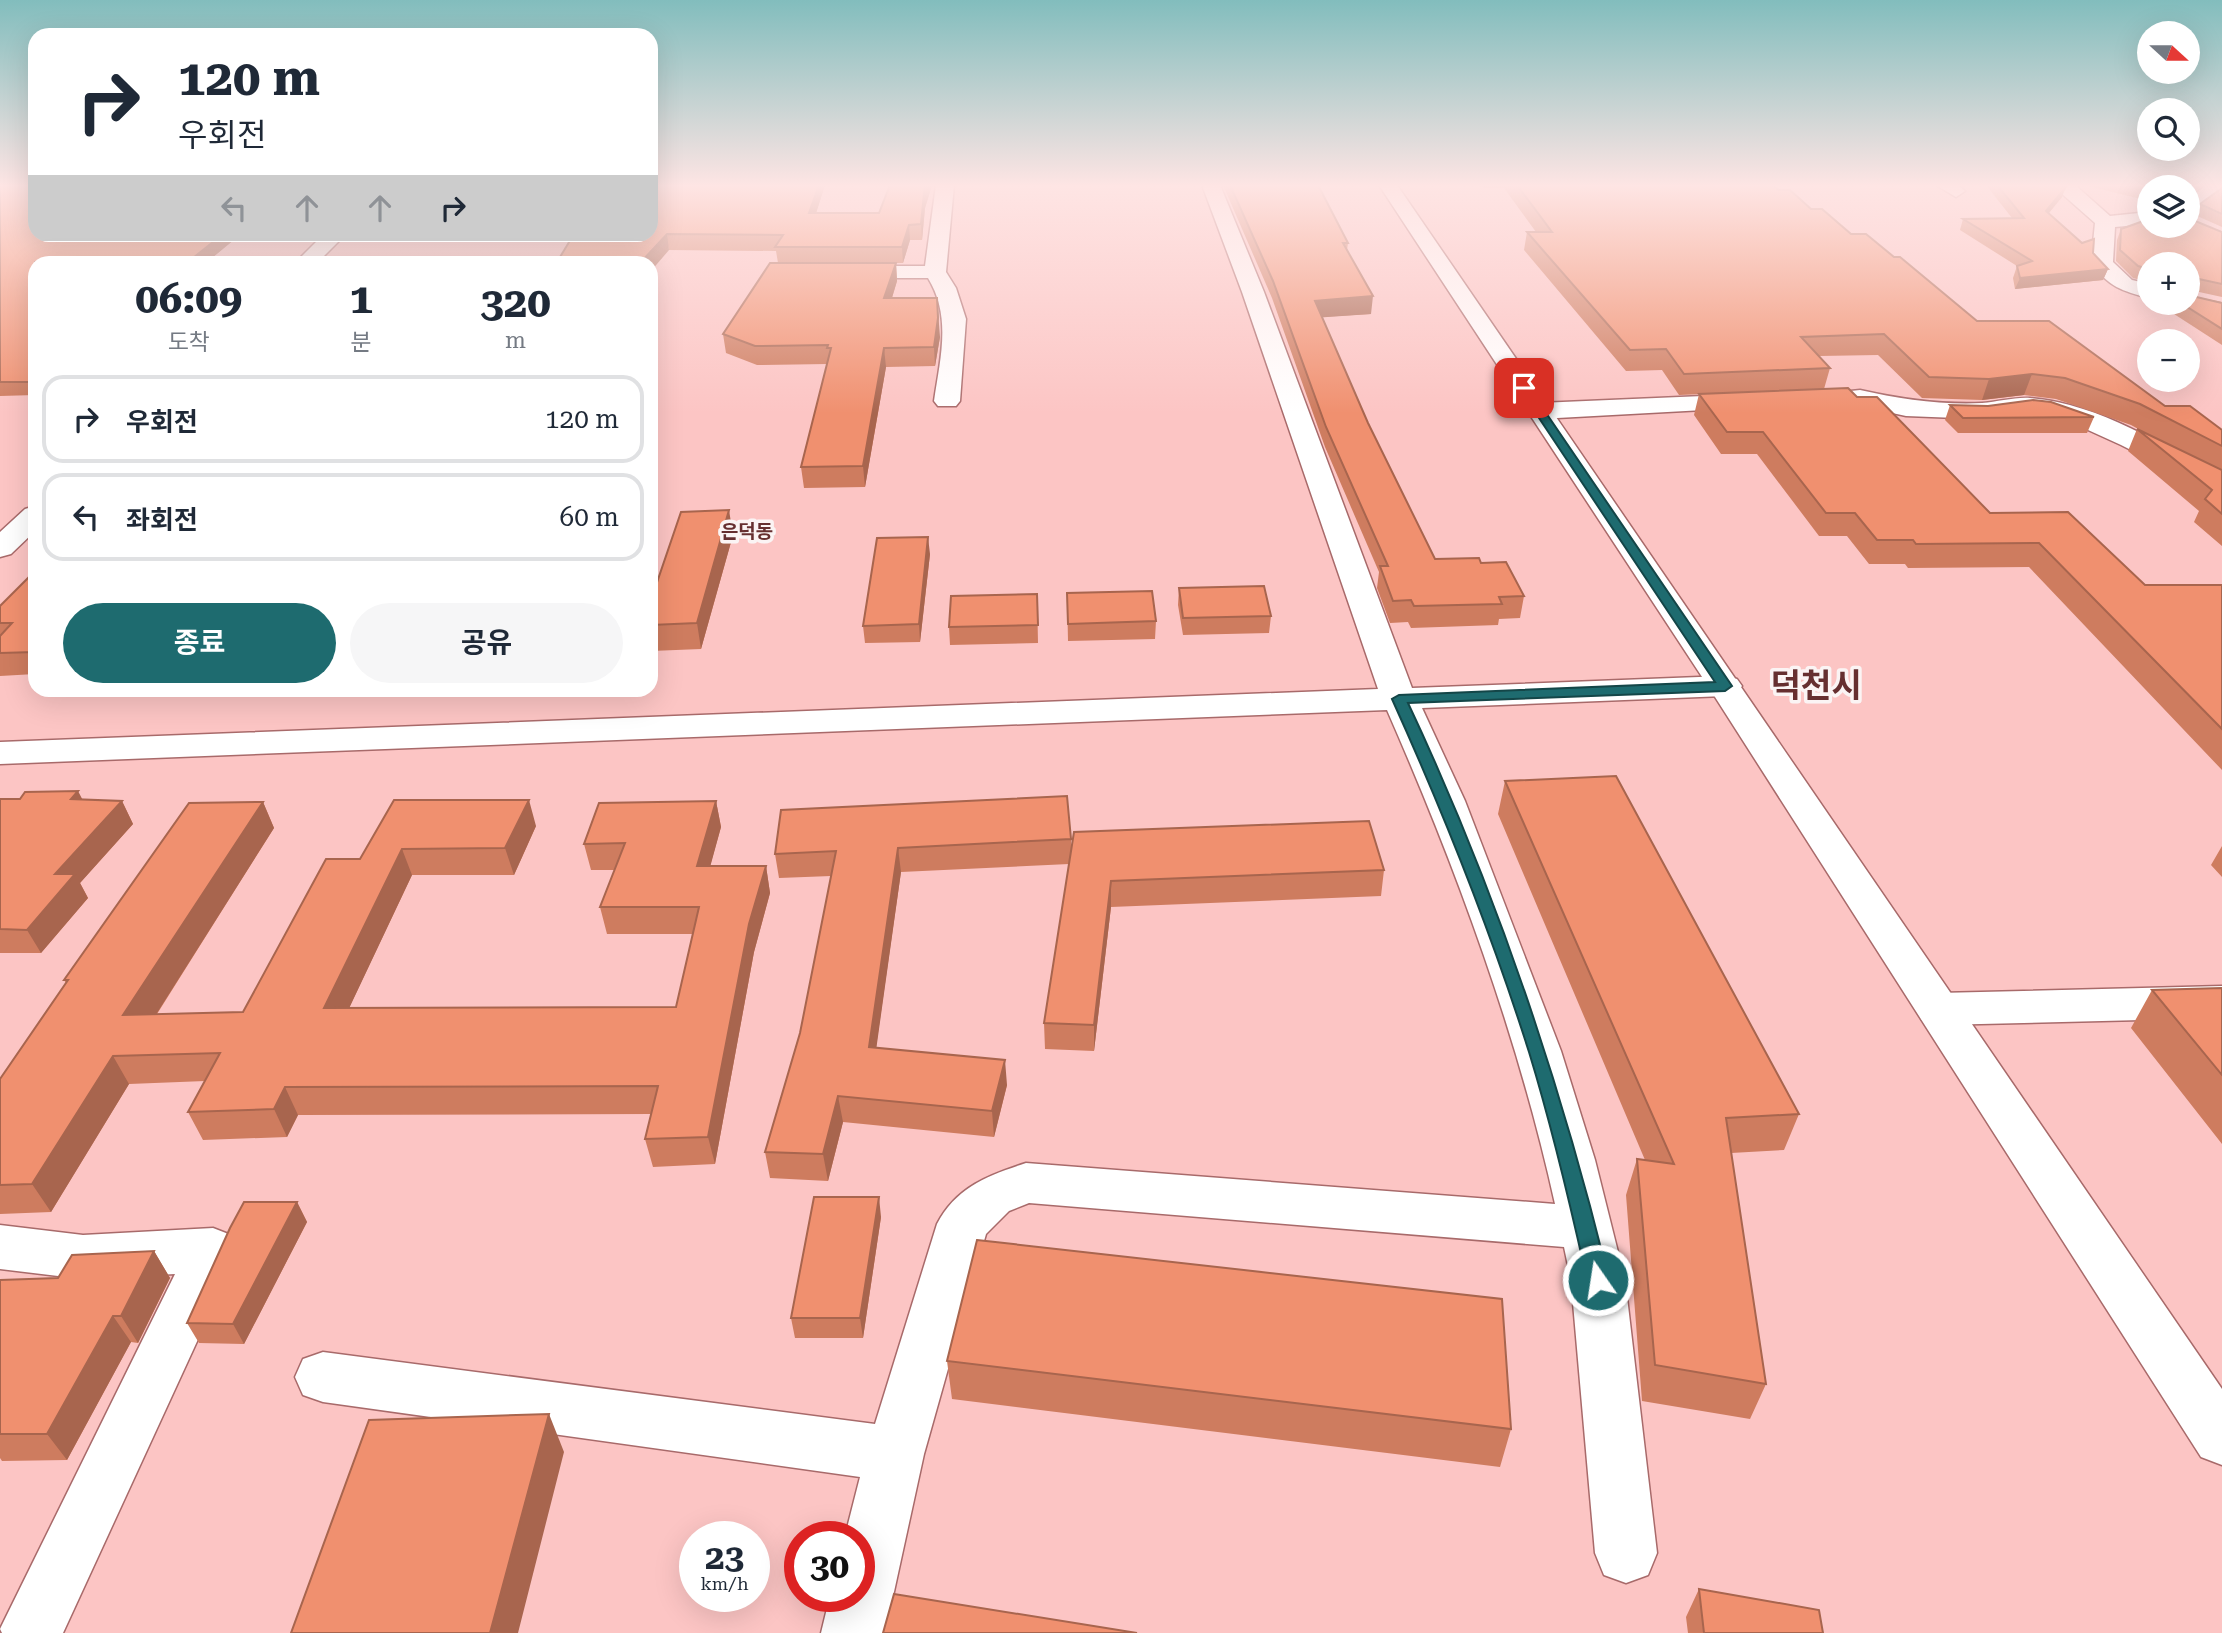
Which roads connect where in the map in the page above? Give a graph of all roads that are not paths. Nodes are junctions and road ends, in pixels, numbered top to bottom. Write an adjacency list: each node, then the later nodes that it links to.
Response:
1 (936, 261): 6 (street)
2 (1241, 261): 16 (street)
3 (1439, 261): 11 (street)
4 (2102, 261): 7 (street)
5 (824, 272): 6 (street)
6 (935, 272): 9 (street)
7 (2137, 288)
8 (1810, 400): 12 (street)
9 (947, 401)
10 (1772, 401): 11 (street)
11 (1539, 411): 15 (street)
12 (2222, 488)
13 (28, 522): 14 (street)
14 (0, 548)
15 (1725, 686): 16 (street); 19 (street)
16 (1399, 699): 17 (street); 20 (street)
17 (0, 753)
18 (2222, 1002): 19 (street)
19 (1938, 1009): 23 (street)
20 (1587, 1228): 24 (street); 25 (street)
21 (0, 1247): 26 (street)
22 (323, 1377): 24 (street)
23 (2222, 1438)
24 (895, 1454): 27 (street)
25 (1626, 1553)
26 (32, 1629)
27 (853, 1633)

